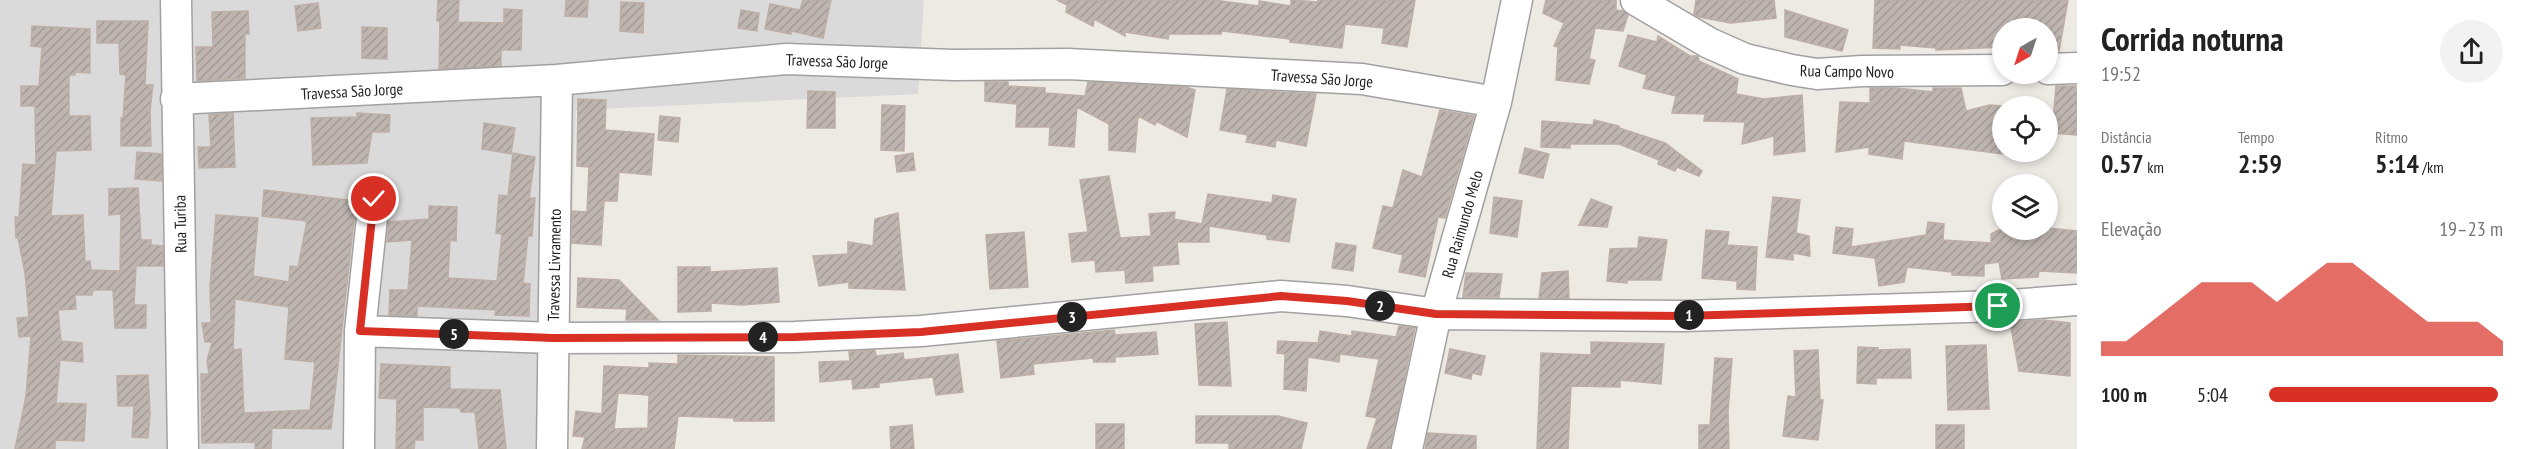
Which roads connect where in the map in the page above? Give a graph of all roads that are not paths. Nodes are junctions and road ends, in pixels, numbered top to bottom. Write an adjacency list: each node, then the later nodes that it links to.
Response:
1 (176, 0): 8 (street, Rua Turiba)
2 (1517, 0): 9 (street, Rua Raimundo Melo)
3 (1636, 0): 6 (street, Rua Campo Novo)
4 (2077, 68): 5 (street)
5 (2058, 69)
6 (1992, 70)
7 (557, 80): 8 (street, Travessa São Jorge); 9 (street, Travessa São Jorge); 14 (street, Travessa Livramento)
8 (176, 99): 15 (street, Rua Turiba)
9 (1496, 102): 12 (street, Rua Raimundo Melo)
10 (374, 199): 13 (street)
11 (2077, 300): 12 (street)
12 (1436, 314): 14 (street); 18 (street, Rua Raimundo Melo)
13 (360, 331): 14 (street); 16 (street)
14 (553, 338): 17 (street, Travessa Livramento)
15 (183, 449)
16 (359, 449)
17 (552, 449)
18 (1407, 449)

